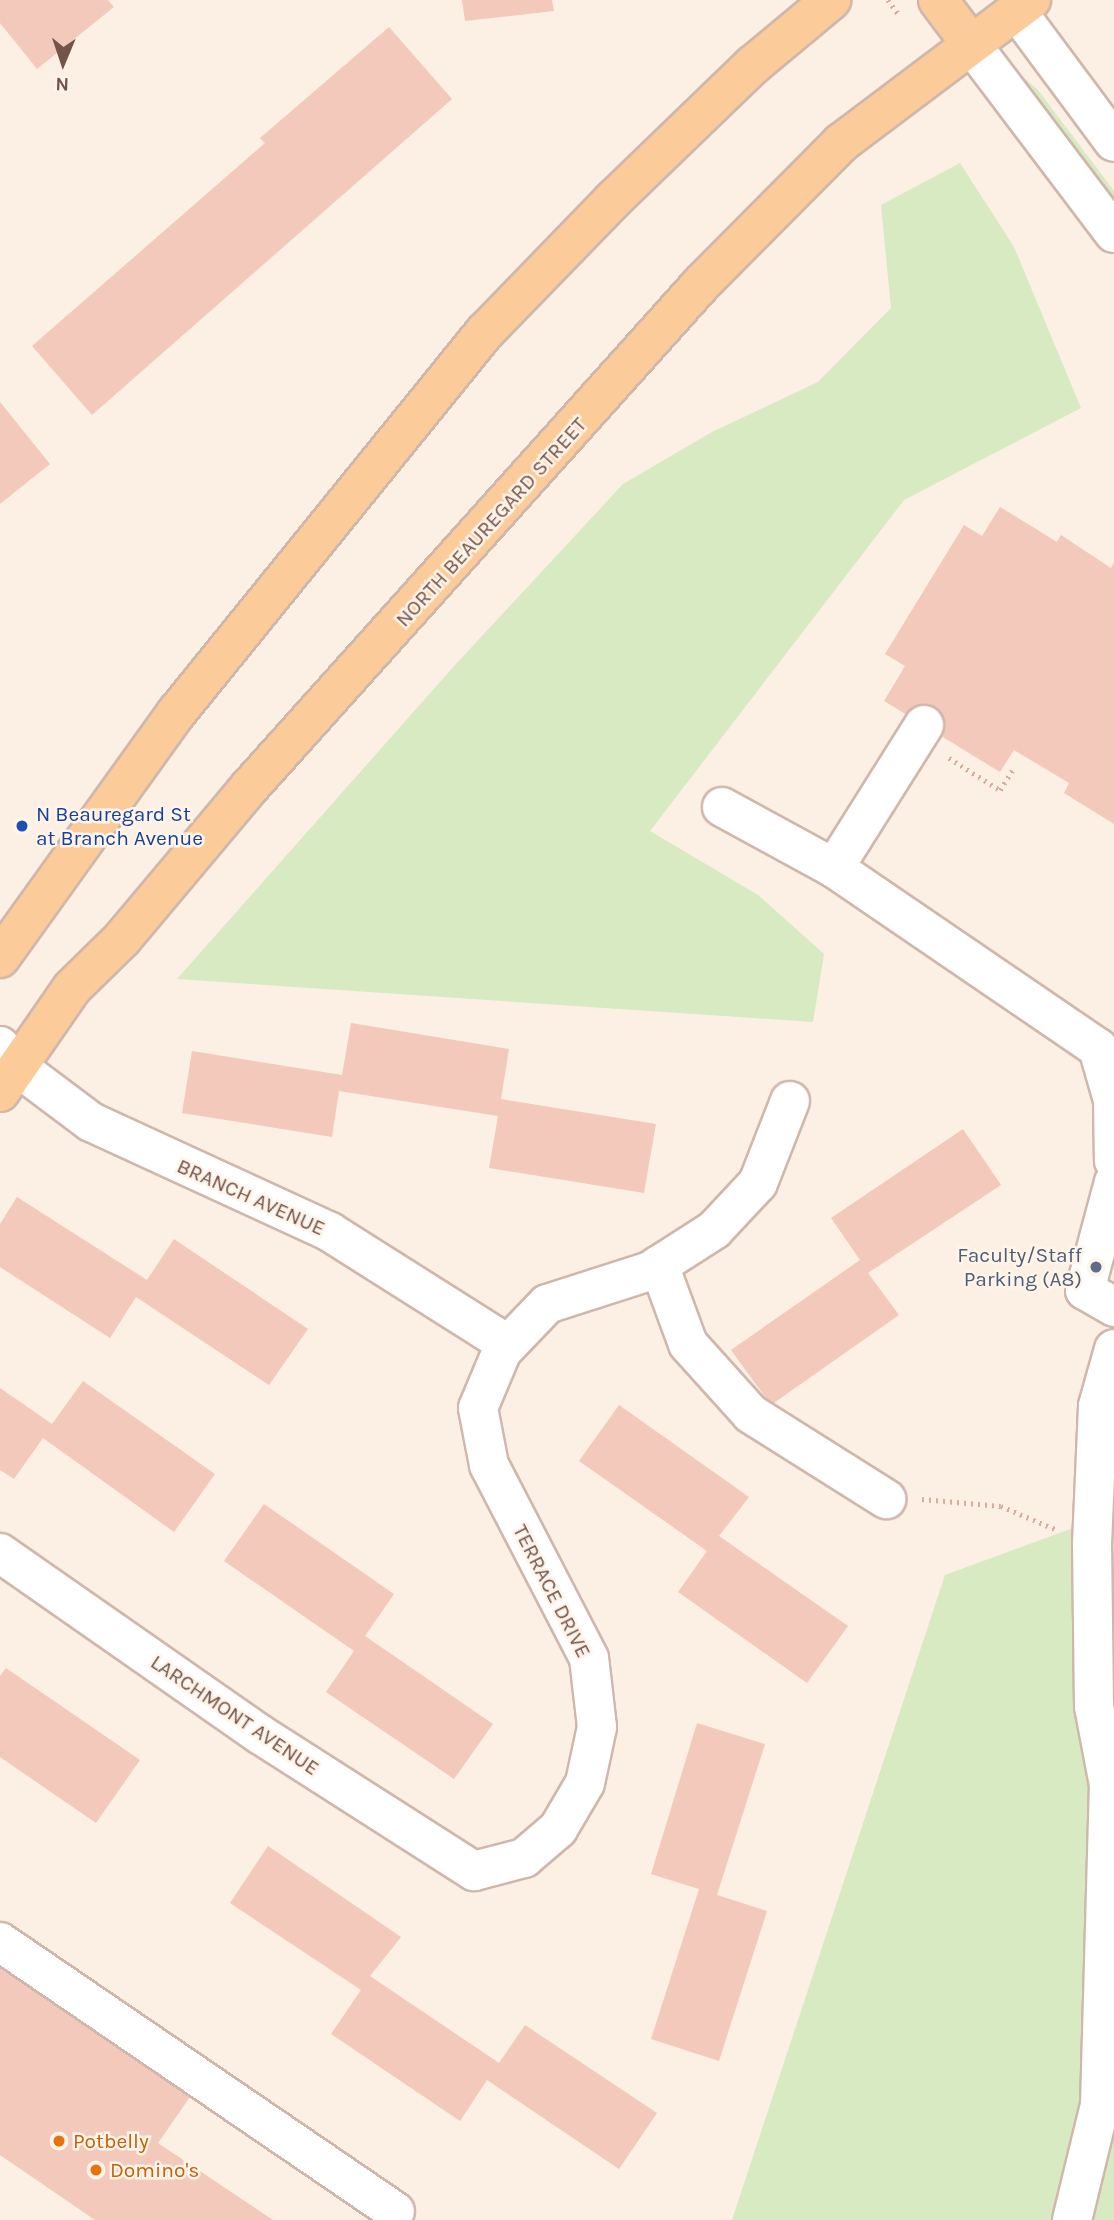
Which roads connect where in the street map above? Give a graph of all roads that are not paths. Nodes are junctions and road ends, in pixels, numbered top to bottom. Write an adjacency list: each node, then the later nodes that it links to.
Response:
1 (789, 0): 6 (main road)
2 (831, 0): 6 (main road)
3 (938, 0): 5 (main road)
4 (1019, 3): 5 (main road, NORTH BEAUREGARD STREET); 7 (street)
5 (971, 44): 8 (street); 13 (main road, NORTH BEAUREGARD STREET)
6 (753, 65): 12 (main road)
7 (1114, 142)
8 (1114, 233)
9 (923, 725): 11 (street)
10 (723, 807): 11 (street)
11 (834, 868): 15 (street)
12 (0, 958)
13 (6, 1069): 19 (street, BRANCH AVENUE)
14 (790, 1101): 17 (street)
15 (1114, 1161)
16 (1114, 1182): 18 (street)
17 (659, 1265): 19 (street); 21 (street)
18 (1114, 1307)
19 (507, 1344): 23 (street, TERRACE DRIVE)
20 (1114, 1349): 26 (street)
21 (886, 1499)
22 (0, 1553): 23 (street, LARCHMONT AVENUE)
23 (474, 1871)
24 (0, 1942): 25 (street)
25 (395, 2211)
26 (1072, 2220)

